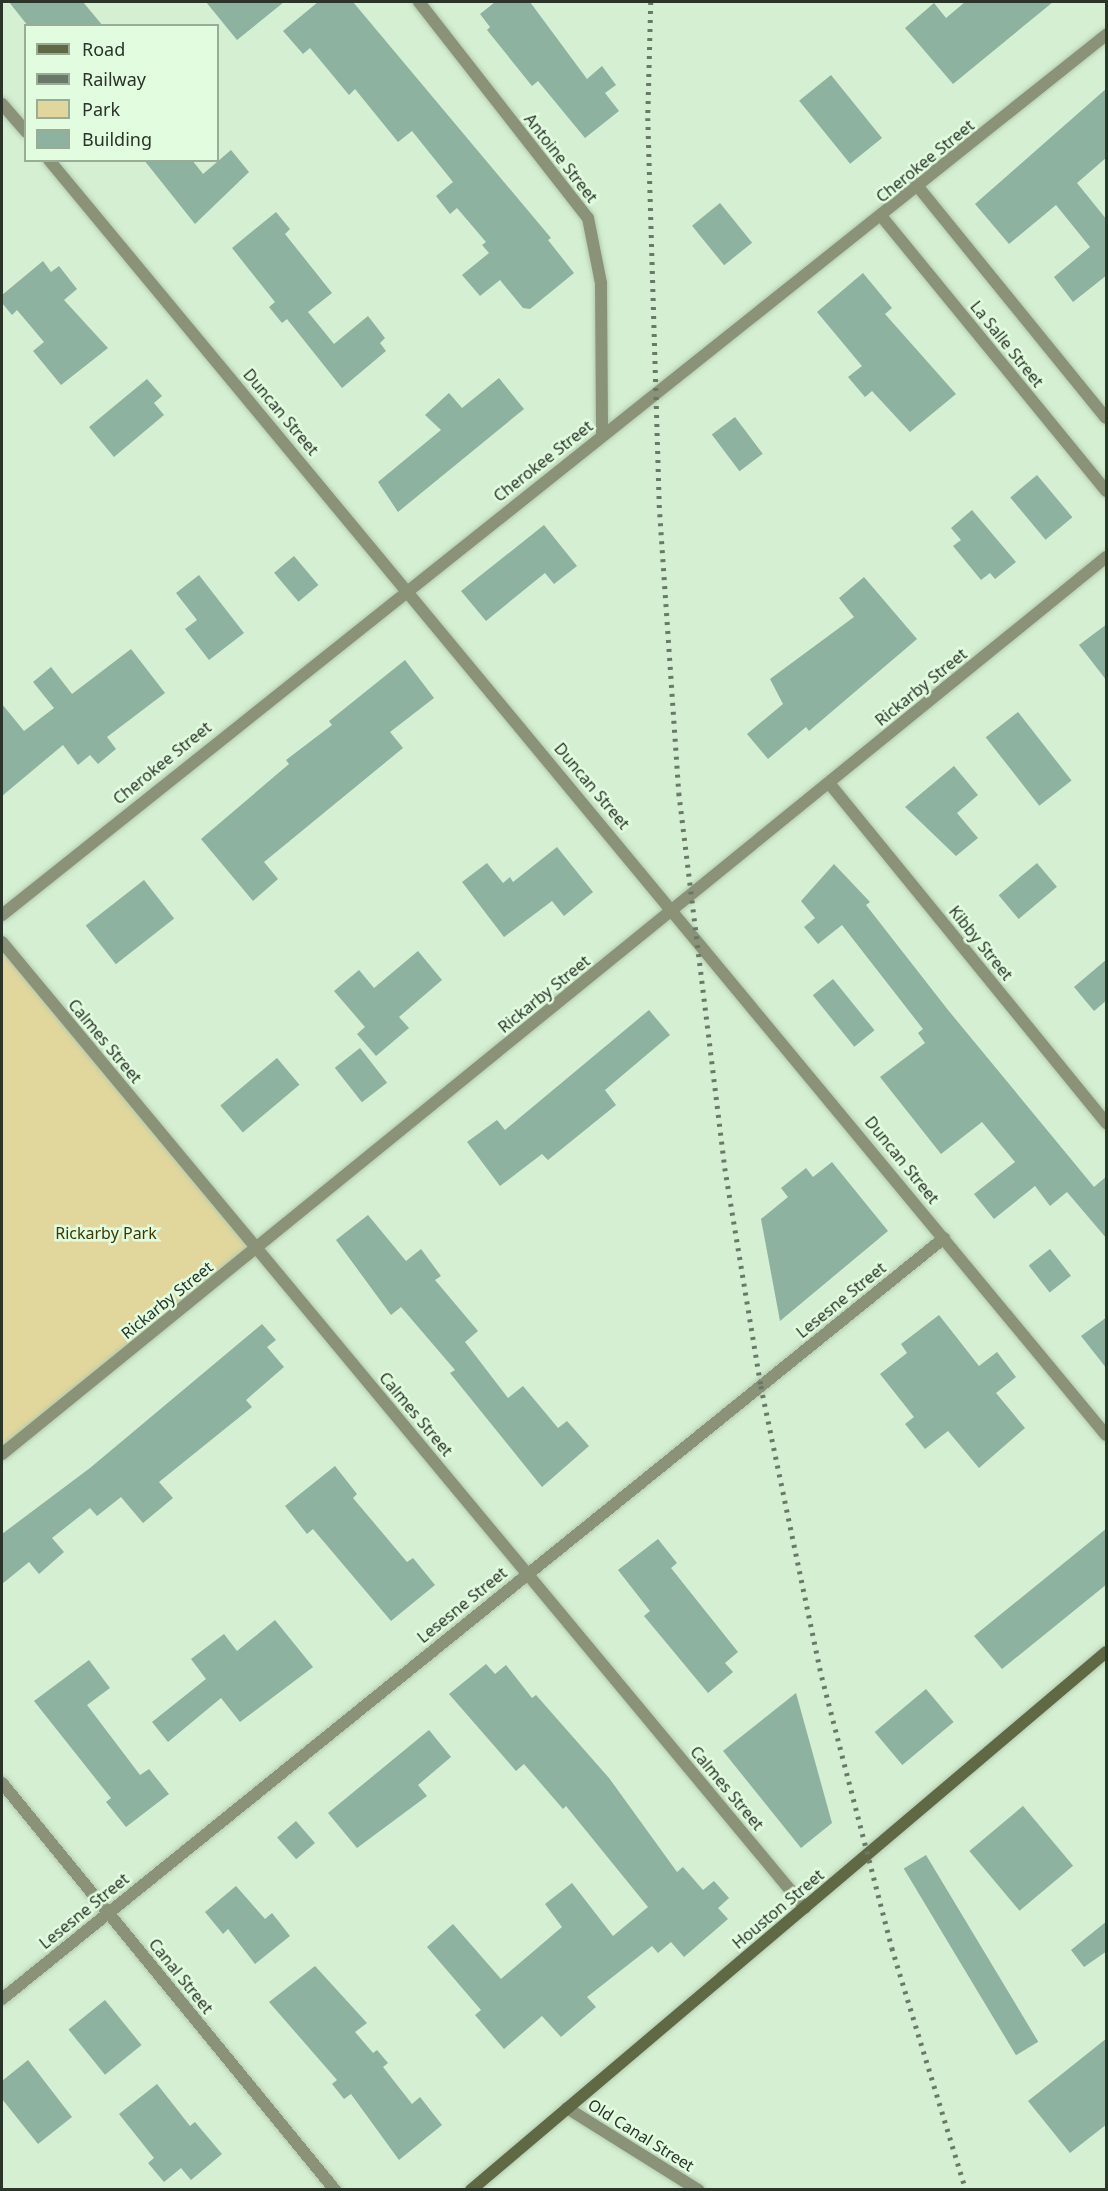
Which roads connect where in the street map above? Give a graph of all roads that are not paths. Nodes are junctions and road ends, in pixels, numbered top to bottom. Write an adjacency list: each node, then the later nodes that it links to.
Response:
1 (418, 2): 9 (street, Antoine Street)
2 (1107, 35): 6 (street, Cherokee Street)
3 (2, 104): 4 (street)
4 (24, 130)
5 (51, 162): 12 (street, Duncan Street)
6 (918, 188): 7 (street, Cherokee Street); 8 (street, La Salle Street)
7 (882, 217): 9 (street, Cherokee Street); 10 (street, La Salle Street)
8 (1107, 418)
9 (602, 436): 12 (street, Cherokee Street)
10 (1107, 491)
11 (1107, 557): 13 (street, Rickarby Street)
12 (407, 587): 14 (street, Duncan Street); 15 (street, Cherokee Street)
13 (829, 783): 14 (street, Rickarby Street); 17 (street, Kibby Street)
14 (674, 910): 18 (street, Duncan Street); 19 (street, Rickarby Street)
15 (2, 915)
16 (2, 942): 19 (street, Calmes Street)
17 (1107, 1123)
18 (944, 1238): 20 (street, Duncan Street); 22 (street, Lesesne Street)
19 (257, 1249): 21 (street, Rickarby Street); 22 (street, Calmes Street)
20 (1107, 1435)
21 (2, 1454)
22 (528, 1574): 25 (street, Calmes Street); 26 (street, Lesesne Street)
23 (1107, 1652): 25 (street, Houston Street)
24 (2, 1783): 26 (street, Canal Street)
25 (805, 1908): 28 (street, Houston Street)
26 (108, 1913): 27 (street, Lesesne Street); 29 (street, Canal Street)
27 (2, 1999)
28 (567, 2108): 30 (street, Houston Street); 31 (street, Old Canal Street)
29 (335, 2190)
30 (471, 2190)
31 (698, 2190)

